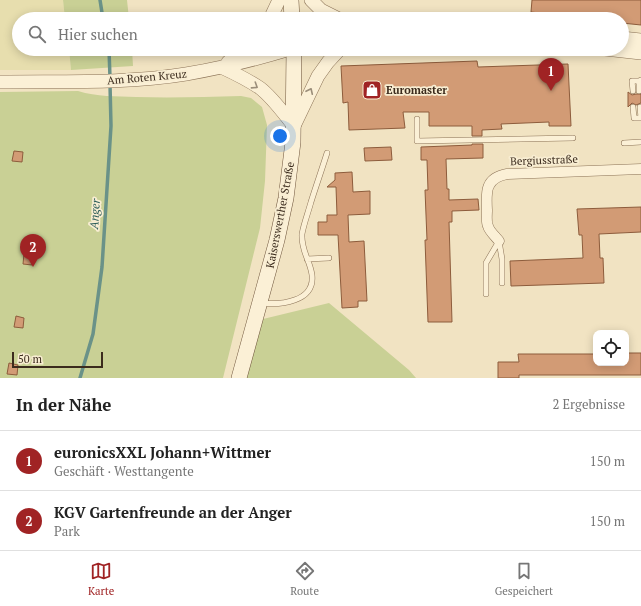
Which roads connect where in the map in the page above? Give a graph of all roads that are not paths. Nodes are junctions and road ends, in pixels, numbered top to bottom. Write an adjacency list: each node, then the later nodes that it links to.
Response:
1 (279, 0): 4 (street)
2 (291, 0): 5 (main road)
3 (311, 0): 6 (street)
4 (273, 12)
5 (292, 12)
6 (325, 12)
7 (629, 39): 8 (street)
8 (641, 40)
9 (629, 52): 10 (street)
10 (641, 53)
11 (236, 56): 15 (street)
12 (263, 56): 15 (street, Am Roten Kreuz)
13 (294, 56): 24 (main road, Kaiserswerther Straße)
14 (334, 56): 24 (street, one-way to 14)
15 (221, 67): 17 (street, Am Roten Kreuz); 24 (street, one-way to 24)
16 (640, 80): 18 (lane); 19 (lane)
17 (0, 82)
18 (639, 91)
19 (633, 92)
20 (633, 107): 22 (lane)
21 (640, 107): 22 (lane)
22 (641, 118)
23 (417, 119): 25 (lane)
24 (294, 126): 35 (main road, Kaiserswerther Straße)
25 (573, 138)
26 (641, 142): 27 (lane)
27 (624, 143)
28 (327, 153): 32 (lane)
29 (641, 169): 30 (street, Bergiusstraße)
30 (499, 241): 33 (lane); 34 (lane)
31 (329, 258): 32 (lane)
32 (307, 259): 35 (lane)
33 (502, 283)
34 (486, 294)
35 (260, 303): 36 (main road, Kaiserswerther Straße)
36 (239, 378)

